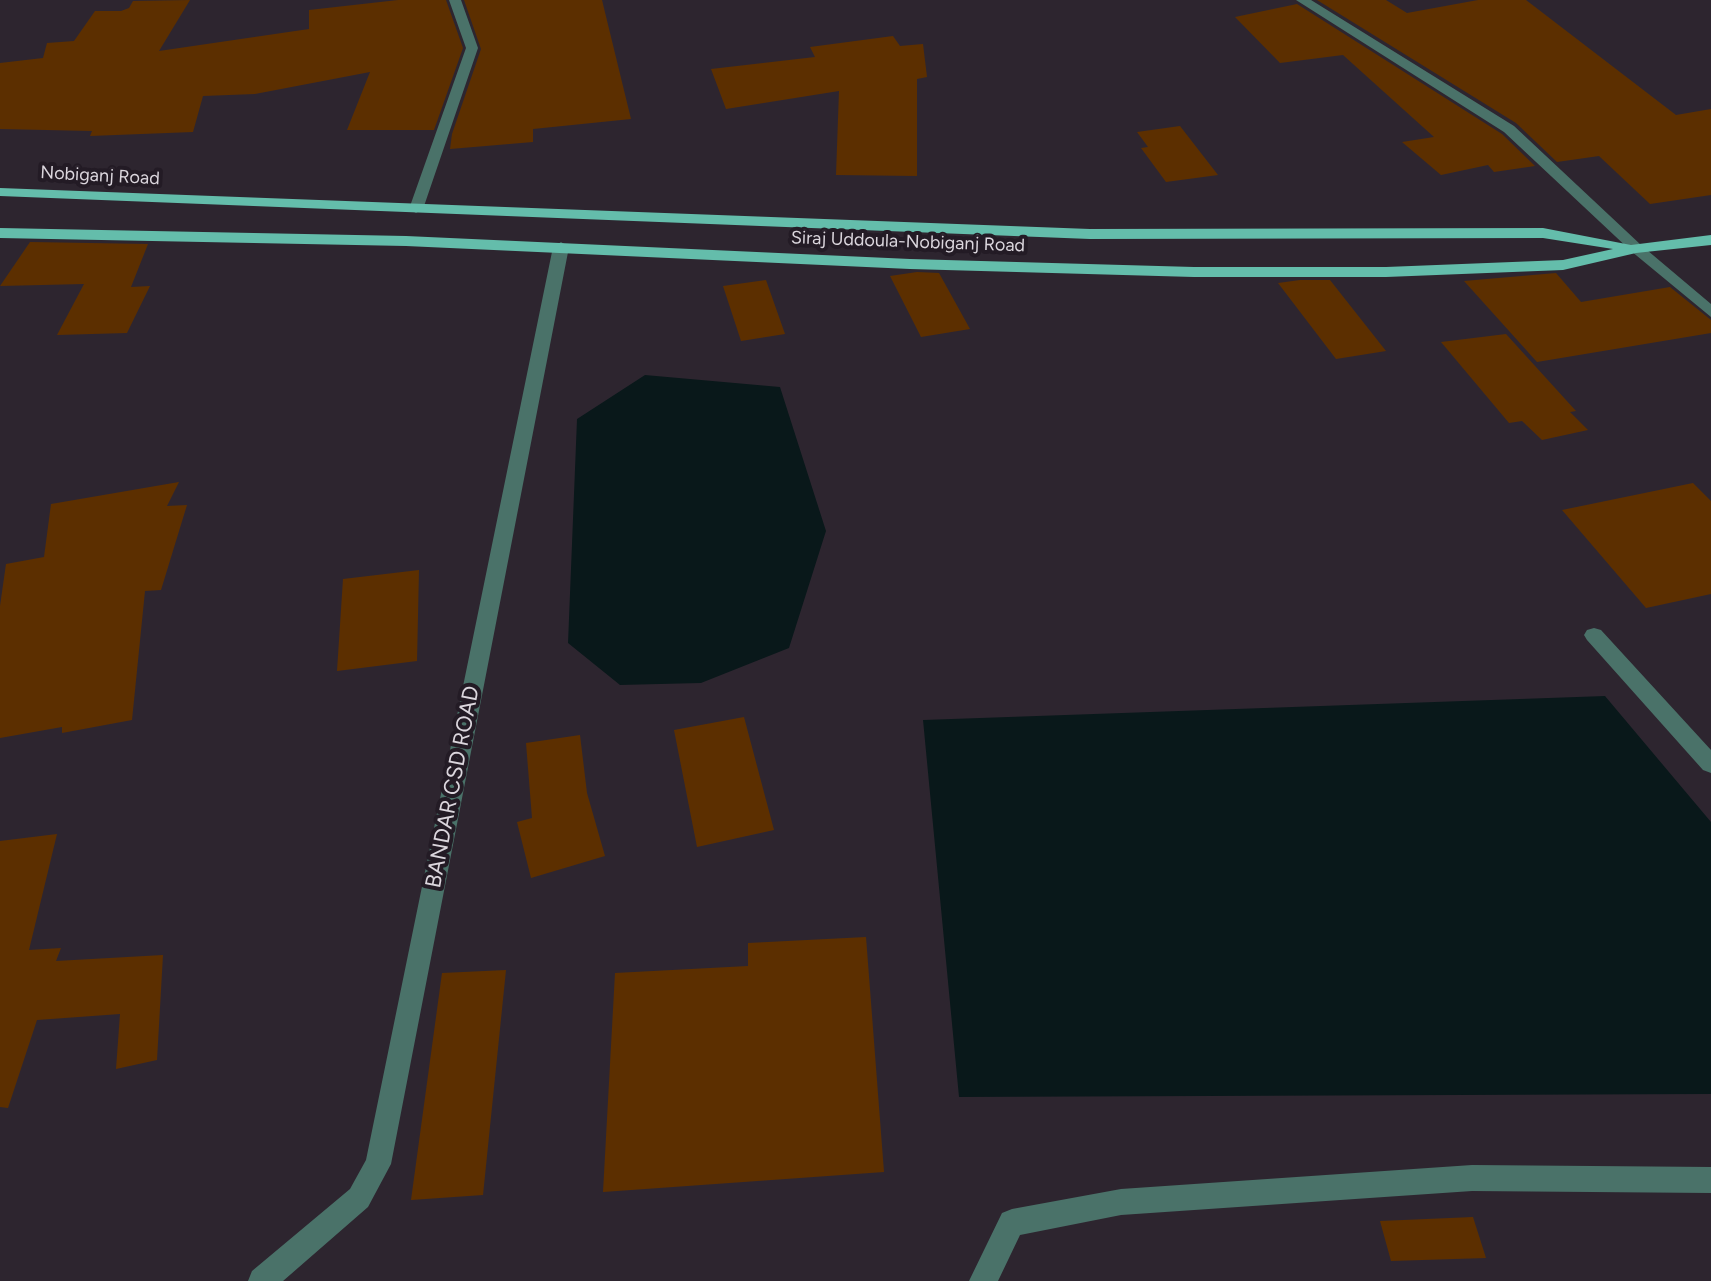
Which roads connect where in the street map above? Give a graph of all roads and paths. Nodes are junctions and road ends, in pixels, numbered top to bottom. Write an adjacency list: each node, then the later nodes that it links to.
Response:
1 (455, 0): 4 (street)
2 (1302, 0): 9 (street)
3 (0, 192): 5 (main road, Nobiganj Road)
4 (416, 209): 5 (main road, Siraj Uddoula-Nobiganj Road); 9 (main road, Siraj Uddoula-Nobiganj Road)
5 (187, 219): 6 (main road); 8 (main road, Siraj Uddoula-Nobiganj Road)
6 (0, 233)
7 (1711, 240): 9 (main road, Siraj Uddoula-Nobiganj Road)
8 (561, 247): 9 (main road, Siraj Uddoula-Nobiganj Road); 14 (street, BANDAR CSD ROAD)
9 (1636, 248): 10 (street)
10 (1711, 312)
11 (1594, 635): 12 (street)
12 (1711, 764)
13 (1711, 1180): 15 (street)
14 (262, 1281)
15 (983, 1281)

